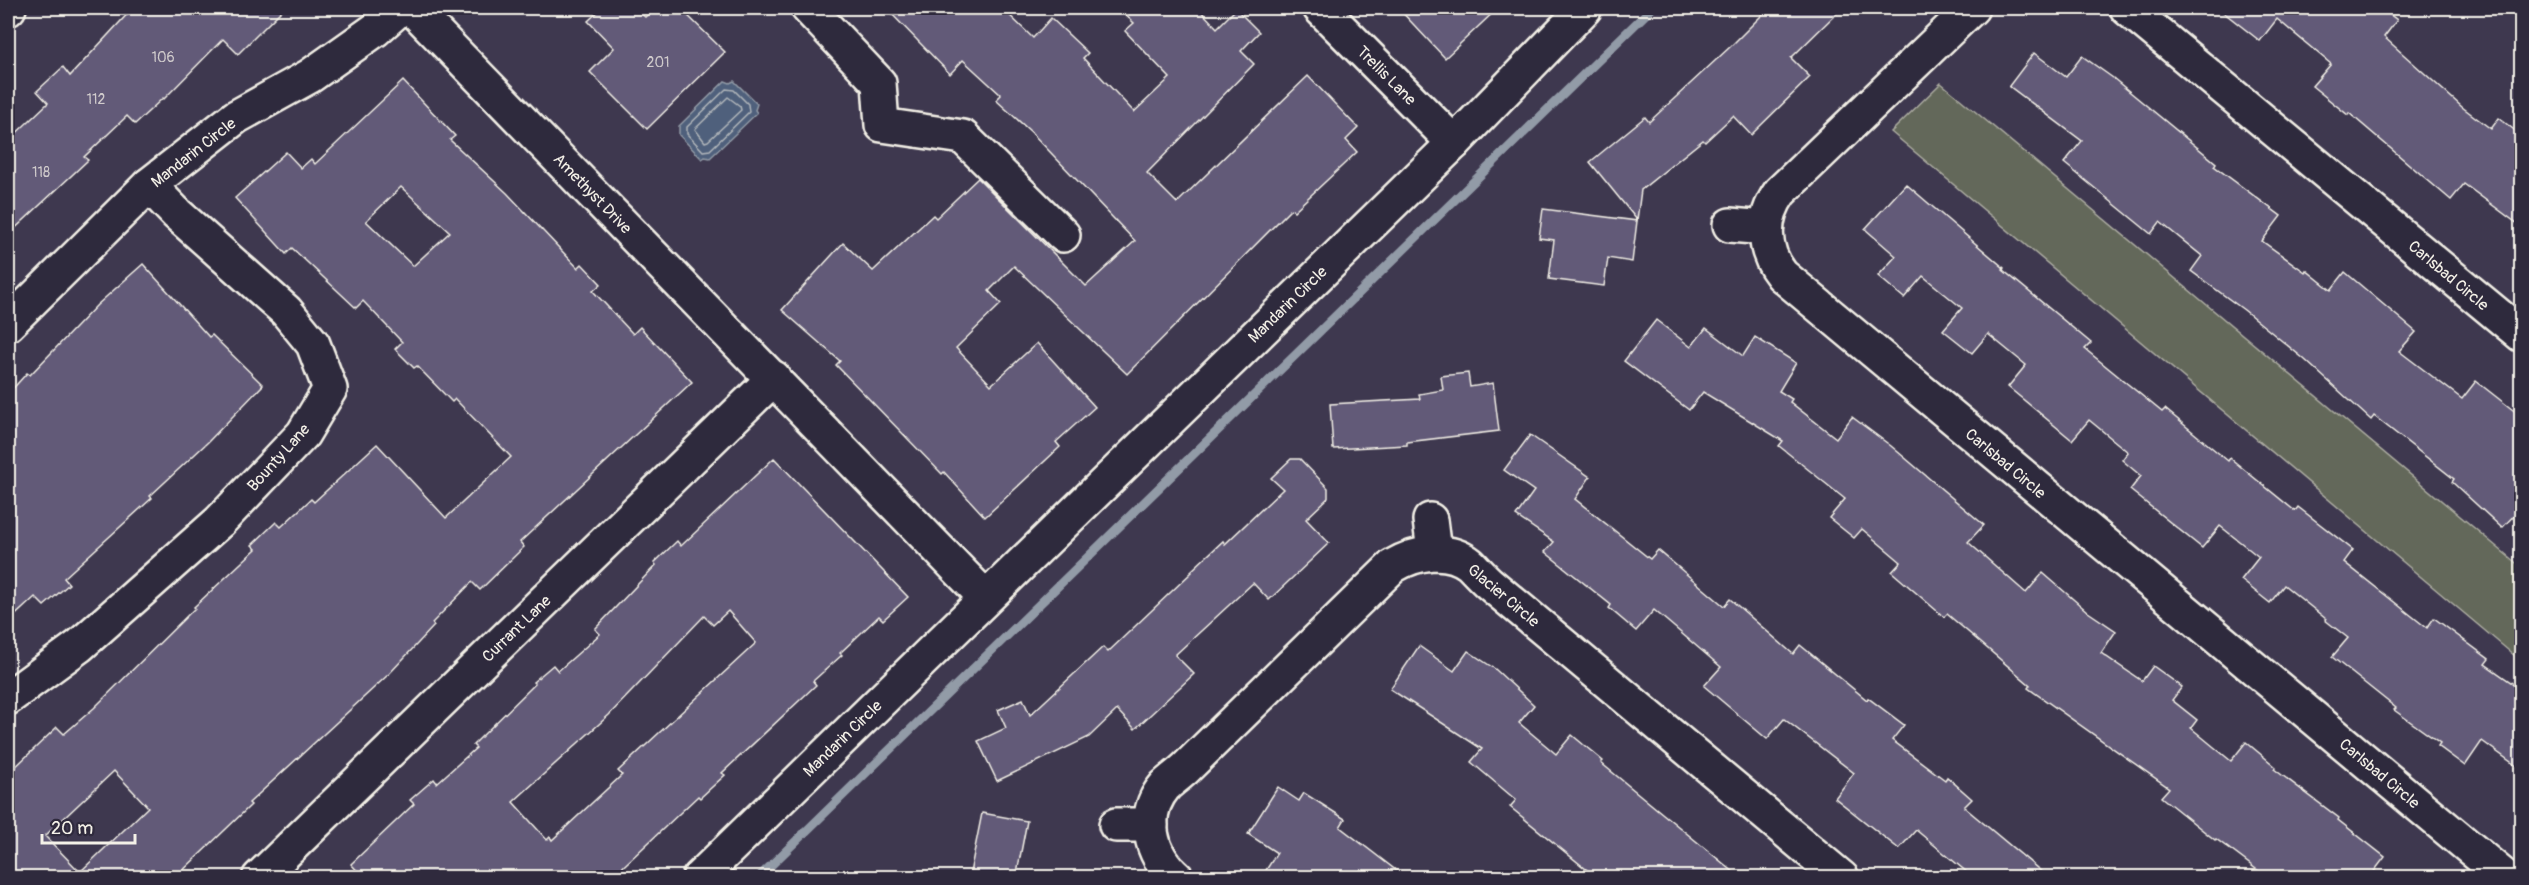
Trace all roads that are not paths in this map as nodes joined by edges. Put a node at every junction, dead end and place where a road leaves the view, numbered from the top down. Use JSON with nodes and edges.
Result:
{"nodes":[{"id":1,"x":400,"y":8,"type":"edge"},
{"id":2,"x":412,"y":8,"type":"edge"},
{"id":3,"x":808,"y":8,"type":"edge"},
{"id":4,"x":1320,"y":8,"type":"edge"},
{"id":5,"x":1585,"y":8,"type":"edge"},
{"id":6,"x":1972,"y":8,"type":"edge"},
{"id":7,"x":2127,"y":8,"type":"edge"},
{"id":8,"x":1454,"y":143,"type":"junction"},
{"id":9,"x":149,"y":185,"type":"junction"},
{"id":10,"x":1730,"y":225,"type":"dead end"},
{"id":11,"x":1766,"y":228,"type":"junction"},
{"id":12,"x":1063,"y":235,"type":"dead end"},
{"id":13,"x":8,"y":324,"type":"edge"},
{"id":14,"x":2522,"y":335,"type":"edge"},
{"id":15,"x":774,"y":378,"type":"junction"},
{"id":16,"x":1430,"y":520,"type":"dead end"},
{"id":17,"x":1434,"y":552,"type":"junction"},
{"id":18,"x":986,"y":598,"type":"junction"},
{"id":19,"x":8,"y":698,"type":"edge"},
{"id":20,"x":1116,"y":825,"type":"dead end"},
{"id":21,"x":1151,"y":825,"type":"junction"},
{"id":22,"x":259,"y":878,"type":"edge"},
{"id":23,"x":699,"y":878,"type":"edge"},
{"id":24,"x":1176,"y":878,"type":"edge"},
{"id":25,"x":1842,"y":878,"type":"edge"},
{"id":26,"x":2505,"y":878,"type":"edge"}],
"edges":[{"from":1,"to":9,"type":"street","name":"Mandarin Circle"},
{"from":2,"to":15,"type":"street","name":"Amethyst Drive"},
{"from":3,"to":12,"type":"street"},
{"from":4,"to":8,"type":"street","name":"Trellis Lane"},
{"from":5,"to":8,"type":"street","name":"Mandarin Circle"},
{"from":6,"to":11,"type":"street","name":"Carlsbad Circle"},
{"from":7,"to":14,"type":"street","name":"Carlsbad Circle"},
{"from":8,"to":18,"type":"street","name":"Mandarin Circle"},
{"from":9,"to":13,"type":"street","name":"Mandarin Circle"},
{"from":9,"to":19,"type":"street","name":"Bounty Lane"},
{"from":10,"to":11,"type":"street"},
{"from":11,"to":26,"type":"street","name":"Carlsbad Circle"},
{"from":15,"to":18,"type":"street"},
{"from":15,"to":22,"type":"street","name":"Currant Lane"},
{"from":16,"to":17,"type":"street"},
{"from":17,"to":21,"type":"street"},
{"from":17,"to":25,"type":"street","name":"Glacier Circle"},
{"from":18,"to":23,"type":"street","name":"Mandarin Circle"},
{"from":20,"to":21,"type":"street"},
{"from":21,"to":24,"type":"street"}]}
